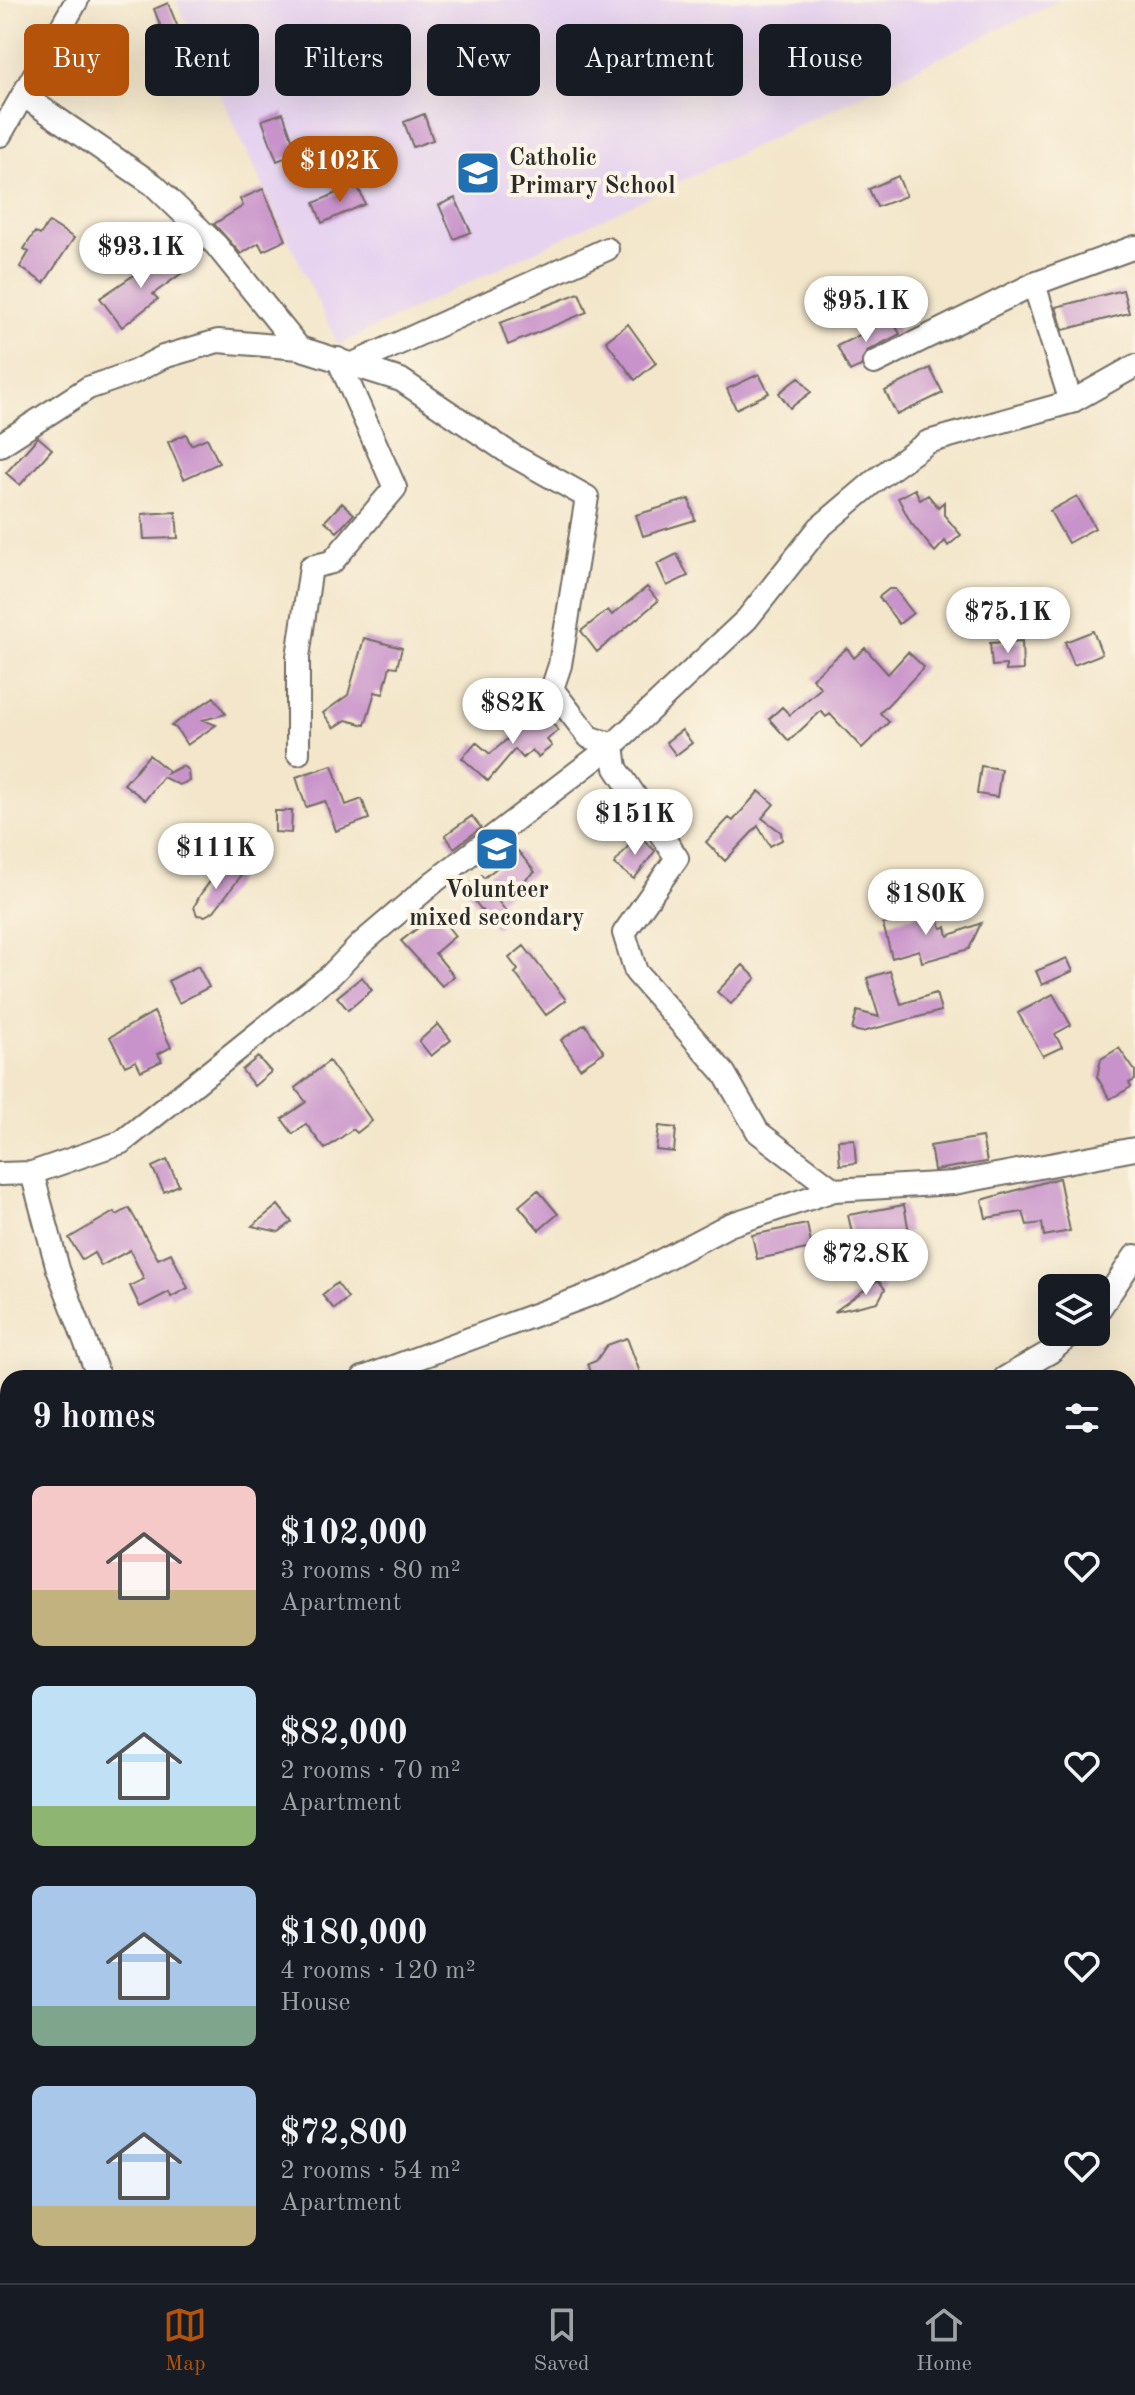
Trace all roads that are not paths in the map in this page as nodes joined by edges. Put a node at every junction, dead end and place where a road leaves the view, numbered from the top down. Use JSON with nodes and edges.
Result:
{"nodes":[{"id":1,"x":77,"y":0,"type":"edge"},
{"id":2,"x":64,"y":24,"type":"edge"},
{"id":3,"x":24,"y":96,"type":"joint"},
{"id":4,"x":0,"y":135,"type":"edge"},
{"id":5,"x":1135,"y":247,"type":"edge"},
{"id":6,"x":607,"y":249,"type":"dead end"},
{"id":7,"x":1034,"y":284,"type":"junction"},
{"id":8,"x":299,"y":348,"type":"junction"},
{"id":9,"x":346,"y":362,"type":"junction"},
{"id":10,"x":874,"y":363,"type":"dead end"},
{"id":11,"x":1135,"y":366,"type":"edge"},
{"id":12,"x":1071,"y":402,"type":"junction"},
{"id":13,"x":0,"y":445,"type":"edge"},
{"id":14,"x":613,"y":745,"type":"junction"},
{"id":15,"x":298,"y":753,"type":"dead end"},
{"id":16,"x":1135,"y":1149,"type":"edge"},
{"id":17,"x":32,"y":1173,"type":"junction"},
{"id":18,"x":0,"y":1174,"type":"edge"},
{"id":19,"x":834,"y":1190,"type":"junction"},
{"id":20,"x":1135,"y":1256,"type":"edge"},
{"id":21,"x":1110,"y":1293,"type":"edge"},
{"id":22,"x":1057,"y":1346,"type":"edge"},
{"id":23,"x":96,"y":1370,"type":"edge"},
{"id":24,"x":385,"y":1370,"type":"edge"},
{"id":25,"x":1019,"y":1370,"type":"edge"}],
"edges":[{"from":1,"to":2,"type":"street"},
{"from":3,"to":4,"type":"street"},
{"from":3,"to":8,"type":"street"},
{"from":5,"to":7,"type":"street"},
{"from":6,"to":9,"type":"street"},
{"from":7,"to":10,"type":"street"},
{"from":7,"to":12,"type":"street"},
{"from":8,"to":9,"type":"street"},
{"from":8,"to":13,"type":"street"},
{"from":9,"to":14,"type":"street"},
{"from":9,"to":15,"type":"street"},
{"from":11,"to":12,"type":"street"},
{"from":12,"to":14,"type":"street"},
{"from":14,"to":17,"type":"street"},
{"from":14,"to":19,"type":"street"},
{"from":16,"to":19,"type":"street"},
{"from":17,"to":18,"type":"street"},
{"from":17,"to":23,"type":"street"},
{"from":19,"to":24,"type":"street"},
{"from":20,"to":21,"type":"street"},
{"from":22,"to":25,"type":"street"}]}
